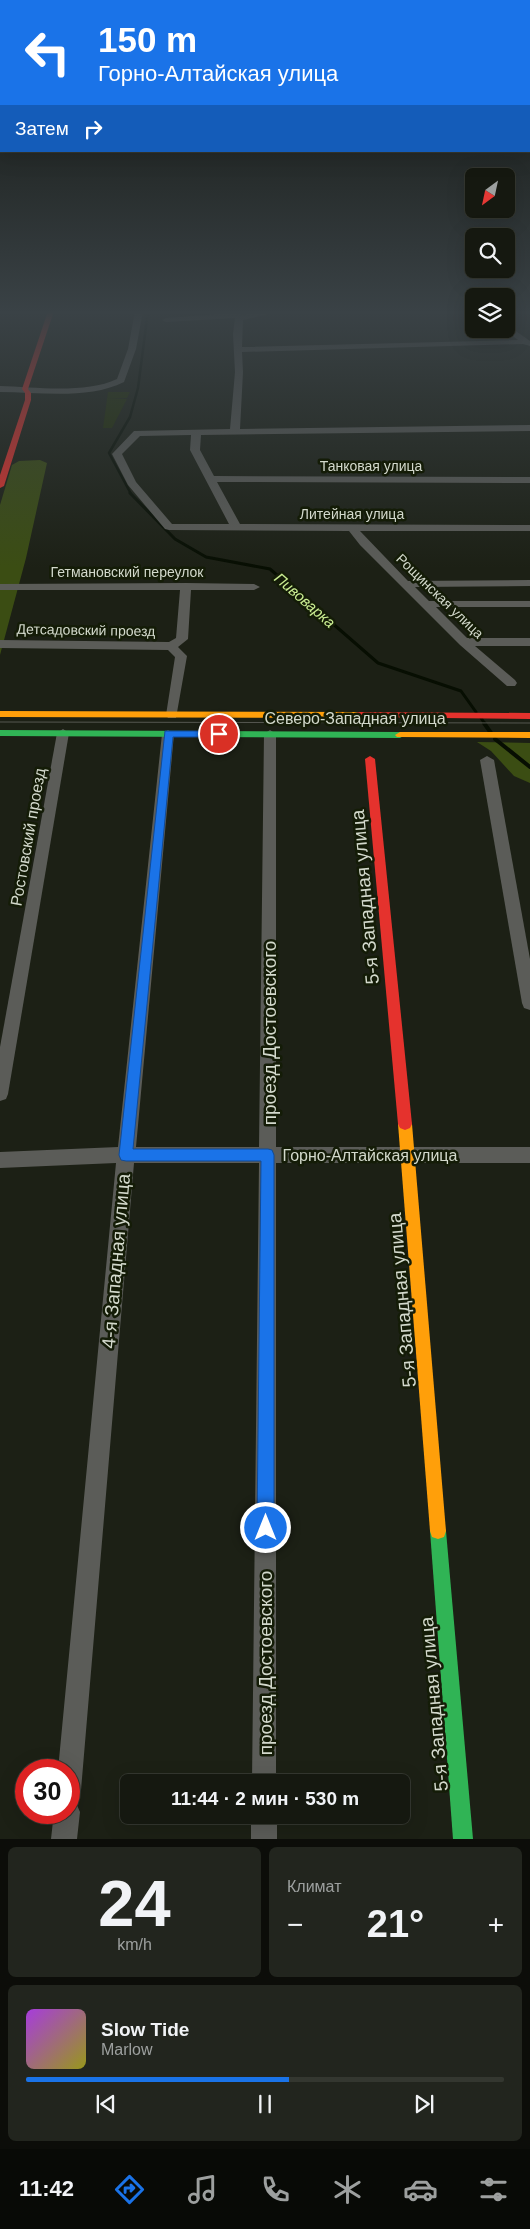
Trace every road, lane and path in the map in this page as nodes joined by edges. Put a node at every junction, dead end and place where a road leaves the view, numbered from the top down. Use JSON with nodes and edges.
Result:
{"nodes":[{"id":1,"x":28,"y":397,"type":"edge"},
{"id":2,"x":237,"y":397,"type":"edge"},
{"id":3,"x":530,"y":428,"type":"edge"},
{"id":4,"x":235,"y":431,"type":"junction"},
{"id":5,"x":196,"y":433,"type":"junction"},
{"id":6,"x":4,"y":458,"type":"edge"},
{"id":7,"x":211,"y":479,"type":"junction"},
{"id":8,"x":530,"y":480,"type":"edge"},
{"id":9,"x":0,"y":486,"type":"edge"},
{"id":10,"x":236,"y":527,"type":"junction"},
{"id":11,"x":352,"y":528,"type":"junction"},
{"id":12,"x":530,"y":528,"type":"edge"},
{"id":13,"x":530,"y":583,"type":"edge"},
{"id":14,"x":406,"y":584,"type":"junction"},
{"id":15,"x":186,"y":586,"type":"junction"},
{"id":16,"x":0,"y":587,"type":"edge"},
{"id":17,"x":254,"y":587,"type":"dead end"},
{"id":18,"x":427,"y":604,"type":"junction"},
{"id":19,"x":530,"y":604,"type":"edge"},
{"id":20,"x":464,"y":642,"type":"junction"},
{"id":21,"x":530,"y":642,"type":"edge"},
{"id":22,"x":0,"y":644,"type":"edge"},
{"id":23,"x":171,"y":646,"type":"junction"},
{"id":24,"x":511,"y":683,"type":"dead end"},
{"id":25,"x":0,"y":714,"type":"edge"},
{"id":26,"x":172,"y":715,"type":"junction"},
{"id":27,"x":530,"y":716,"type":"edge"},
{"id":28,"x":63,"y":733,"type":"junction"},
{"id":29,"x":0,"y":734,"type":"edge"},
{"id":30,"x":168,"y":734,"type":"junction"},
{"id":31,"x":270,"y":734,"type":"junction"},
{"id":32,"x":527,"y":735,"type":"edge"},
{"id":33,"x":370,"y":759,"type":"dead end"},
{"id":34,"x":486,"y":760,"type":"dead end"},
{"id":35,"x":530,"y":1003,"type":"edge"},
{"id":36,"x":0,"y":1094,"type":"edge"},
{"id":37,"x":126,"y":1155,"type":"junction"},
{"id":38,"x":268,"y":1155,"type":"junction"},
{"id":39,"x":530,"y":1155,"type":"edge"},
{"id":40,"x":408,"y":1156,"type":"junction"},
{"id":41,"x":0,"y":1160,"type":"edge"},
{"id":42,"x":72,"y":1759,"type":"edge"},
{"id":43,"x":264,"y":1774,"type":"edge"},
{"id":44,"x":66,"y":1824,"type":"edge"},
{"id":45,"x":264,"y":1824,"type":"edge"},
{"id":46,"x":64,"y":1839,"type":"edge"},
{"id":47,"x":264,"y":1839,"type":"edge"},
{"id":48,"x":462,"y":1839,"type":"edge"}],
"edges":[{"from":1,"to":6,"type":"street"},
{"from":2,"to":4,"type":"street"},
{"from":3,"to":4,"type":"street"},
{"from":4,"to":5,"type":"street"},
{"from":5,"to":7,"type":"street"},
{"from":5,"to":10,"type":"street","name":"Литейная улица"},
{"from":6,"to":9,"type":"street"},
{"from":7,"to":8,"type":"street","name":"Танковая улица"},
{"from":7,"to":10,"type":"street"},
{"from":10,"to":11,"type":"street","name":"Литейная улица"},
{"from":11,"to":12,"type":"street","name":"Литейная улица"},
{"from":11,"to":14,"type":"street","name":"Рощинская улица"},
{"from":13,"to":14,"type":"street"},
{"from":14,"to":18,"type":"street","name":"Рощинская улица"},
{"from":15,"to":16,"type":"street","name":"Гетмановский переулок"},
{"from":15,"to":17,"type":"street","name":"Гетмановский переулок"},
{"from":15,"to":23,"type":"street"},
{"from":18,"to":19,"type":"street"},
{"from":18,"to":20,"type":"street","name":"Рощинская улица"},
{"from":20,"to":21,"type":"street"},
{"from":20,"to":24,"type":"street","name":"Рощинская улица"},
{"from":22,"to":23,"type":"street","name":"Детсадовский проезд"},
{"from":23,"to":26,"type":"street"},
{"from":25,"to":26,"type":"street","name":"Северо-Западная улица"},
{"from":26,"to":27,"type":"street","name":"Северо-Западная улица"},
{"from":28,"to":29,"type":"street","name":"Северо-Западная улица"},
{"from":28,"to":30,"type":"street","name":"Северо-Западная улица"},
{"from":28,"to":36,"type":"street","name":"Ростовский проезд"},
{"from":30,"to":31,"type":"street","name":"Северо-Западная улица"},
{"from":30,"to":37,"type":"street","name":"4-я Западная улица"},
{"from":31,"to":32,"type":"street","name":"Северо-Западная улица"},
{"from":31,"to":38,"type":"street","name":"проезд Достоевского"},
{"from":33,"to":40,"type":"street","name":"5-я Западная улица"},
{"from":34,"to":35,"type":"street"},
{"from":37,"to":38,"type":"street","name":"Горно-Алтайская улица"},
{"from":37,"to":41,"type":"street","name":"Горно-Алтайская улица"},
{"from":37,"to":42,"type":"street","name":"4-я Западная улица"},
{"from":38,"to":40,"type":"street","name":"Горно-Алтайская улица"},
{"from":38,"to":43,"type":"street","name":"проезд Достоевского"},
{"from":39,"to":40,"type":"street","name":"Горно-Алтайская улица"},
{"from":40,"to":48,"type":"street","name":"5-я Западная улица"},
{"from":44,"to":46,"type":"street"},
{"from":45,"to":47,"type":"street"}]}
